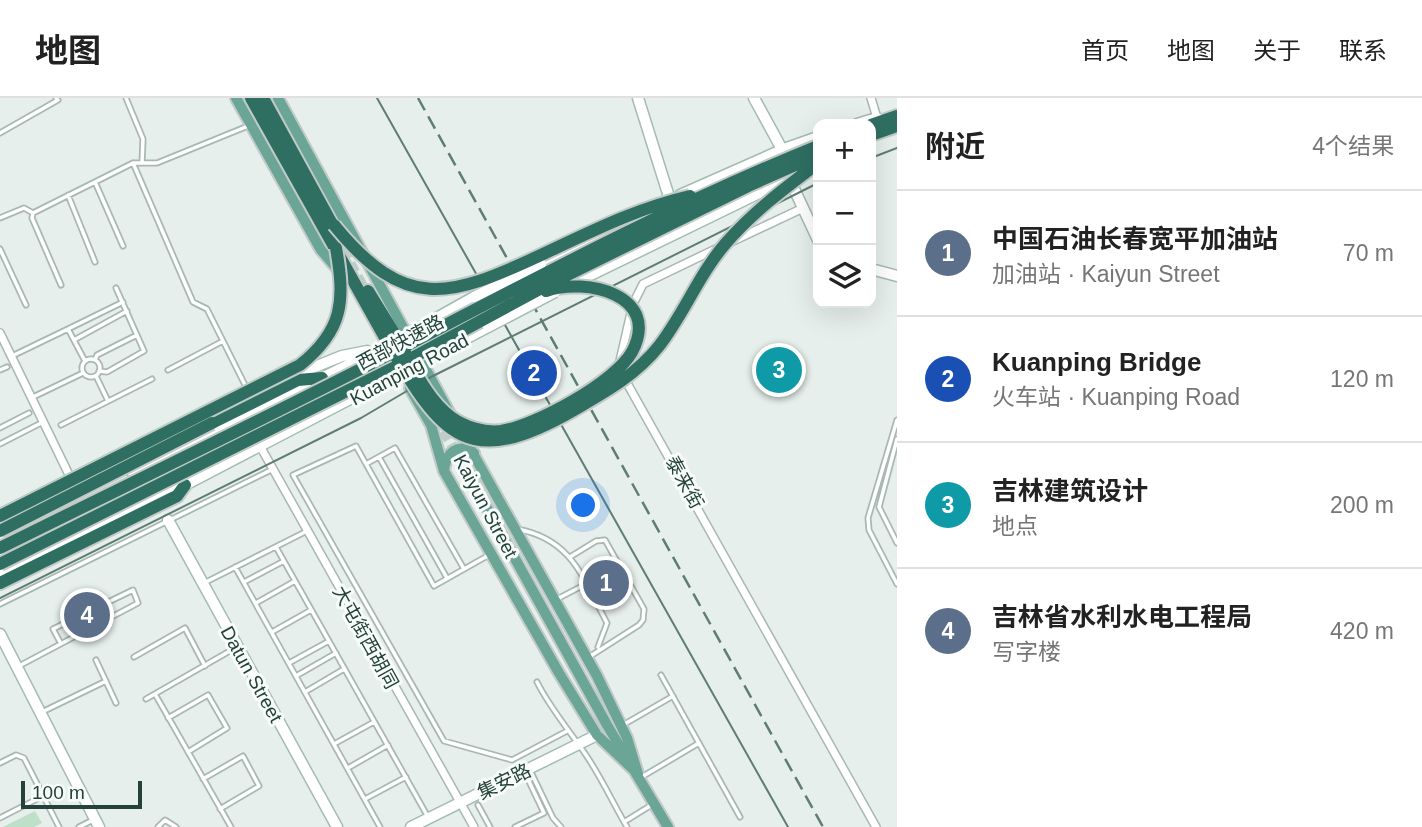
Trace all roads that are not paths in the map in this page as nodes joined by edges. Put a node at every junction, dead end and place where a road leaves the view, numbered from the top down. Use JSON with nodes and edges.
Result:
{"nodes":[{"id":1,"x":56,"y":98,"type":"edge"},
{"id":2,"x":126,"y":98,"type":"edge"},
{"id":3,"x":236,"y":98,"type":"edge"},
{"id":4,"x":251,"y":98,"type":"edge"},
{"id":5,"x":260,"y":98,"type":"edge"},
{"id":6,"x":278,"y":98,"type":"edge"},
{"id":7,"x":638,"y":98,"type":"edge"},
{"id":8,"x":754,"y":98,"type":"edge"},
{"id":9,"x":871,"y":98,"type":"edge"},
{"id":10,"x":897,"y":114,"type":"edge"},
{"id":11,"x":874,"y":119,"type":"edge"},
{"id":12,"x":876,"y":120,"type":"edge"},
{"id":13,"x":251,"y":125,"type":"junction"},
{"id":14,"x":897,"y":129,"type":"edge"},
{"id":15,"x":0,"y":133,"type":"edge"},
{"id":16,"x":876,"y":134,"type":"edge"},
{"id":17,"x":813,"y":139,"type":"edge"},
{"id":18,"x":876,"y":139,"type":"edge"},
{"id":19,"x":813,"y":148,"type":"edge"},
{"id":20,"x":784,"y":149,"type":"junction"},
{"id":21,"x":813,"y":157,"type":"edge"},
{"id":22,"x":133,"y":163,"type":"junction"},
{"id":23,"x":142,"y":163,"type":"junction"},
{"id":24,"x":813,"y":166,"type":"edge"},
{"id":25,"x":813,"y":168,"type":"edge"},
{"id":26,"x":790,"y":178,"type":"junction"},
{"id":27,"x":95,"y":181,"type":"junction"},
{"id":28,"x":715,"y":190,"type":"junction"},
{"id":29,"x":68,"y":195,"type":"junction"},
{"id":30,"x":670,"y":200,"type":"junction"},
{"id":31,"x":801,"y":209,"type":"junction"},
{"id":32,"x":33,"y":213,"type":"junction"},
{"id":33,"x":0,"y":218,"type":"edge"},
{"id":34,"x":813,"y":231,"type":"edge"},
{"id":35,"x":335,"y":236,"type":"junction"},
{"id":36,"x":123,"y":246,"type":"dead end"},
{"id":37,"x":0,"y":248,"type":"edge"},
{"id":38,"x":96,"y":262,"type":"dead end"},
{"id":39,"x":876,"y":270,"type":"edge"},
{"id":40,"x":897,"y":276,"type":"edge"},
{"id":41,"x":61,"y":285,"type":"dead end"},
{"id":42,"x":116,"y":288,"type":"dead end"},
{"id":43,"x":519,"y":299,"type":"junction"},
{"id":44,"x":123,"y":302,"type":"junction"},
{"id":45,"x":26,"y":305,"type":"dead end"},
{"id":46,"x":127,"y":311,"type":"junction"},
{"id":47,"x":68,"y":329,"type":"junction"},
{"id":48,"x":0,"y":333,"type":"edge"},
{"id":49,"x":137,"y":335,"type":"junction"},
{"id":50,"x":406,"y":336,"type":"junction"},
{"id":51,"x":74,"y":340,"type":"junction"},
{"id":52,"x":223,"y":341,"type":"junction"},
{"id":53,"x":385,"y":347,"type":"junction"},
{"id":54,"x":11,"y":356,"type":"junction"},
{"id":55,"x":94,"y":360,"type":"junction"},
{"id":56,"x":85,"y":361,"type":"junction"},
{"id":57,"x":421,"y":364,"type":"junction"},
{"id":58,"x":6,"y":367,"type":"dead end"},
{"id":59,"x":0,"y":370,"type":"edge"},
{"id":60,"x":168,"y":370,"type":"dead end"},
{"id":61,"x":99,"y":371,"type":"junction"},
{"id":62,"x":83,"y":373,"type":"junction"},
{"id":63,"x":401,"y":374,"type":"junction"},
{"id":64,"x":96,"y":376,"type":"junction"},
{"id":65,"x":322,"y":378,"type":"junction"},
{"id":66,"x":152,"y":379,"type":"dead end"},
{"id":67,"x":251,"y":396,"type":"junction"},
{"id":68,"x":31,"y":398,"type":"junction"},
{"id":69,"x":108,"y":401,"type":"junction"},
{"id":70,"x":29,"y":413,"type":"dead end"},
{"id":71,"x":897,"y":419,"type":"edge"},
{"id":72,"x":43,"y":422,"type":"junction"},
{"id":73,"x":61,"y":425,"type":"dead end"},
{"id":74,"x":0,"y":428,"type":"edge"},
{"id":75,"x":897,"y":439,"type":"edge"},
{"id":76,"x":0,"y":444,"type":"edge"},
{"id":77,"x":260,"y":446,"type":"junction"},
{"id":78,"x":474,"y":453,"type":"junction"},
{"id":79,"x":379,"y":457,"type":"junction"},
{"id":80,"x":366,"y":464,"type":"junction"},
{"id":81,"x":273,"y":469,"type":"junction"},
{"id":82,"x":466,"y":470,"type":"tunnel mouth"},
{"id":83,"x":444,"y":471,"type":"junction"},
{"id":84,"x":185,"y":485,"type":"junction"},
{"id":85,"x":79,"y":496,"type":"junction"},
{"id":86,"x":0,"y":516,"type":"edge"},
{"id":87,"x":168,"y":520,"type":"junction"},
{"id":88,"x":516,"y":528,"type":"junction"},
{"id":89,"x":307,"y":531,"type":"junction"},
{"id":90,"x":0,"y":534,"type":"edge"},
{"id":91,"x":897,"y":543,"type":"edge"},
{"id":92,"x":276,"y":547,"type":"junction"},
{"id":93,"x":0,"y":548,"type":"edge"},
{"id":94,"x":491,"y":554,"type":"junction"},
{"id":95,"x":570,"y":557,"type":"junction"},
{"id":96,"x":284,"y":561,"type":"junction"},
{"id":97,"x":0,"y":564,"type":"edge"},
{"id":98,"x":236,"y":567,"type":"junction"},
{"id":99,"x":464,"y":569,"type":"junction"},
{"id":100,"x":0,"y":572,"type":"edge"},
{"id":101,"x":447,"y":578,"type":"junction"},
{"id":102,"x":244,"y":582,"type":"junction"},
{"id":103,"x":295,"y":582,"type":"junction"},
{"id":104,"x":0,"y":583,"type":"edge"},
{"id":105,"x":201,"y":584,"type":"junction"},
{"id":106,"x":586,"y":584,"type":"junction"},
{"id":107,"x":897,"y":584,"type":"edge"},
{"id":108,"x":555,"y":600,"type":"junction"},
{"id":109,"x":256,"y":603,"type":"junction"},
{"id":110,"x":0,"y":604,"type":"edge"},
{"id":111,"x":312,"y":610,"type":"junction"},
{"id":112,"x":272,"y":632,"type":"junction"},
{"id":113,"x":0,"y":635,"type":"edge"},
{"id":114,"x":328,"y":640,"type":"junction"},
{"id":115,"x":60,"y":642,"type":"junction"},
{"id":116,"x":237,"y":647,"type":"junction"},
{"id":117,"x":597,"y":649,"type":"junction"},
{"id":118,"x":336,"y":653,"type":"junction"},
{"id":119,"x":134,"y":657,"type":"dead end"},
{"id":120,"x":587,"y":658,"type":"junction"},
{"id":121,"x":96,"y":660,"type":"dead end"},
{"id":122,"x":289,"y":663,"type":"junction"},
{"id":123,"x":205,"y":666,"type":"junction"},
{"id":124,"x":17,"y":668,"type":"junction"},
{"id":125,"x":344,"y":669,"type":"junction"},
{"id":126,"x":661,"y":675,"type":"dead end"},
{"id":127,"x":296,"y":676,"type":"junction"},
{"id":128,"x":106,"y":681,"type":"junction"},
{"id":129,"x":537,"y":682,"type":"dead end"},
{"id":130,"x":305,"y":692,"type":"junction"},
{"id":131,"x":155,"y":694,"type":"junction"},
{"id":132,"x":673,"y":696,"type":"junction"},
{"id":133,"x":146,"y":699,"type":"dead end"},
{"id":134,"x":116,"y":703,"type":"dead end"},
{"id":135,"x":40,"y":713,"type":"junction"},
{"id":136,"x":168,"y":718,"type":"junction"},
{"id":137,"x":374,"y":722,"type":"junction"},
{"id":138,"x":621,"y":726,"type":"junction"},
{"id":139,"x":566,"y":731,"type":"junction"},
{"id":140,"x":597,"y":735,"type":"junction"},
{"id":141,"x":699,"y":743,"type":"junction"},
{"id":142,"x":334,"y":744,"type":"junction"},
{"id":143,"x":577,"y":744,"type":"junction"},
{"id":144,"x":388,"y":746,"type":"junction"},
{"id":145,"x":188,"y":752,"type":"junction"},
{"id":146,"x":0,"y":763,"type":"edge"},
{"id":147,"x":348,"y":768,"type":"junction"},
{"id":148,"x":527,"y":769,"type":"junction"},
{"id":149,"x":639,"y":776,"type":"junction"},
{"id":150,"x":405,"y":777,"type":"junction"},
{"id":151,"x":203,"y":779,"type":"junction"},
{"id":152,"x":43,"y":796,"type":"junction"},
{"id":153,"x":365,"y":799,"type":"junction"},
{"id":154,"x":460,"y":802,"type":"junction"},
{"id":155,"x":654,"y":803,"type":"junction"},
{"id":156,"x":478,"y":805,"type":"dead end"},
{"id":157,"x":220,"y":809,"type":"junction"},
{"id":158,"x":740,"y":817,"type":"dead end"},
{"id":159,"x":0,"y":818,"type":"edge"},
{"id":160,"x":427,"y":822,"type":"edge"},
{"id":161,"x":624,"y":822,"type":"junction"},
{"id":162,"x":97,"y":823,"type":"edge"},
{"id":163,"x":59,"y":827,"type":"edge"},
{"id":164,"x":79,"y":827,"type":"edge"},
{"id":165,"x":158,"y":827,"type":"edge"},
{"id":166,"x":176,"y":827,"type":"edge"},
{"id":167,"x":230,"y":827,"type":"edge"},
{"id":168,"x":337,"y":827,"type":"edge"},
{"id":169,"x":380,"y":827,"type":"edge"},
{"id":170,"x":411,"y":827,"type":"edge"},
{"id":171,"x":474,"y":827,"type":"edge"},
{"id":172,"x":489,"y":827,"type":"edge"},
{"id":173,"x":515,"y":827,"type":"edge"},
{"id":174,"x":561,"y":827,"type":"edge"},
{"id":175,"x":626,"y":827,"type":"edge"},
{"id":176,"x":668,"y":827,"type":"edge"},
{"id":177,"x":876,"y":827,"type":"edge"}],
"edges":[{"from":1,"to":15,"type":"lane"},
{"from":2,"to":23,"type":"lane"},
{"from":3,"to":13,"type":"main road","name":"Kaiyun Street"},
{"from":4,"to":35,"type":"highway"},
{"from":5,"to":35,"type":"highway"},
{"from":6,"to":50,"type":"main road","name":"Kaiyun Street"},
{"from":7,"to":30,"type":"main road"},
{"from":8,"to":20,"type":"main road"},
{"from":9,"to":11,"type":"street"},
{"from":10,"to":12,"type":"highway"},
{"from":13,"to":23,"type":"lane"},
{"from":13,"to":53,"type":"main road","name":"Kaiyun Street"},
{"from":14,"to":16,"type":"highway"},
{"from":14,"to":18,"type":"main road"},
{"from":17,"to":20,"type":"main road","name":"Kuanping Road"},
{"from":19,"to":28,"type":"highway","name":"西部快速路","bridge":true},
{"from":20,"to":26,"type":"main road"},
{"from":20,"to":30,"type":"main road","name":"Kuanping Road"},
{"from":21,"to":43,"type":"highway","name":"西部快速路","bridge":true},
{"from":22,"to":23,"type":"lane"},
{"from":22,"to":27,"type":"lane"},
{"from":22,"to":52,"type":"lane"},
{"from":24,"to":26,"type":"main road","name":"Kuanping Road"},
{"from":25,"to":35,"type":"highway","bridge":true},
{"from":26,"to":31,"type":"main road"},
{"from":26,"to":57,"type":"main road","name":"Kuanping Road","bridge":true},
{"from":27,"to":29,"type":"lane"},
{"from":27,"to":36,"type":"lane"},
{"from":28,"to":35,"type":"highway","bridge":true},
{"from":28,"to":93,"type":"highway","name":"西部快速路","bridge":true},
{"from":29,"to":32,"type":"lane"},
{"from":29,"to":38,"type":"lane"},
{"from":30,"to":50,"type":"main road","name":"Kuanping Road","bridge":true},
{"from":31,"to":34,"type":"main road"},
{"from":31,"to":177,"type":"street","name":"泰来街"},
{"from":32,"to":33,"type":"lane"},
{"from":32,"to":41,"type":"lane"},
{"from":35,"to":43,"type":"highway","bridge":true},
{"from":35,"to":86,"type":"highway","bridge":true},
{"from":37,"to":45,"type":"lane"},
{"from":39,"to":40,"type":"main road"},
{"from":42,"to":44,"type":"lane"},
{"from":43,"to":97,"type":"highway","name":"西部快速路","bridge":true},
{"from":44,"to":46,"type":"lane"},
{"from":44,"to":47,"type":"lane"},
{"from":46,"to":49,"type":"lane"},
{"from":46,"to":51,"type":"lane"},
{"from":47,"to":51,"type":"lane"},
{"from":47,"to":54,"type":"lane"},
{"from":48,"to":54,"type":"street"},
{"from":49,"to":55,"type":"lane"},
{"from":49,"to":61,"type":"lane"},
{"from":50,"to":53,"type":"main road","name":"Kuanping Road"},
{"from":50,"to":57,"type":"main road","name":"Kaiyun Street"},
{"from":51,"to":56,"type":"lane"},
{"from":52,"to":60,"type":"lane"},
{"from":52,"to":67,"type":"lane"},
{"from":53,"to":63,"type":"main road","name":"Kaiyun Street"},
{"from":53,"to":65,"type":"main road","name":"Kuanping Road"},
{"from":53,"to":67,"type":"main road"},
{"from":54,"to":68,"type":"street"},
{"from":55,"to":56,"type":"lane"},
{"from":55,"to":61,"type":"lane"},
{"from":56,"to":62,"type":"lane"},
{"from":57,"to":63,"type":"main road","name":"Kuanping Road"},
{"from":57,"to":78,"type":"main road","name":"Kaiyun Street"},
{"from":58,"to":59,"type":"lane"},
{"from":61,"to":64,"type":"lane"},
{"from":62,"to":64,"type":"lane"},
{"from":62,"to":68,"type":"lane"},
{"from":63,"to":77,"type":"main road","name":"Kuanping Road"},
{"from":63,"to":83,"type":"main road","name":"Kaiyun Street"},
{"from":64,"to":69,"type":"lane"},
{"from":65,"to":85,"type":"main road","name":"Kuanping Road"},
{"from":65,"to":90,"type":"highway","bridge":true},
{"from":66,"to":69,"type":"lane"},
{"from":67,"to":85,"type":"main road"},
{"from":68,"to":72,"type":"street"},
{"from":69,"to":73,"type":"lane"},
{"from":70,"to":74,"type":"lane"},
{"from":71,"to":107,"type":"lane"},
{"from":72,"to":76,"type":"lane"},
{"from":72,"to":85,"type":"street"},
{"from":75,"to":91,"type":"lane"},
{"from":77,"to":81,"type":"street","name":"大屯街西胡同"},
{"from":77,"to":84,"type":"main road","name":"Kuanping Road"},
{"from":78,"to":83,"type":"main road"},
{"from":78,"to":88,"type":"main road","name":"Kaiyun Street"},
{"from":79,"to":80,"type":"lane"},
{"from":79,"to":99,"type":"lane"},
{"from":79,"to":101,"type":"lane"},
{"from":80,"to":101,"type":"lane"},
{"from":80,"to":139,"type":"lane"},
{"from":81,"to":87,"type":"lane"},
{"from":81,"to":89,"type":"street","name":"大屯街西胡同"},
{"from":82,"to":149,"type":"main road","name":"Kaiyun Street"},
{"from":83,"to":94,"type":"main road","name":"Kaiyun Street"},
{"from":84,"to":100,"type":"main road","name":"Kuanping Road"},
{"from":84,"to":104,"type":"highway"},
{"from":85,"to":90,"type":"main road","name":"Kuanping Road"},
{"from":87,"to":105,"type":"main road","name":"Datun Street"},
{"from":87,"to":110,"type":"lane"},
{"from":88,"to":95,"type":"lane"},
{"from":88,"to":108,"type":"main road","name":"Kaiyun Street"},
{"from":89,"to":92,"type":"lane"},
{"from":89,"to":154,"type":"street","name":"大屯街西胡同"},
{"from":92,"to":96,"type":"lane"},
{"from":92,"to":98,"type":"lane"},
{"from":94,"to":99,"type":"lane"},
{"from":94,"to":140,"type":"main road","name":"Kaiyun Street"},
{"from":95,"to":106,"type":"lane"},
{"from":95,"to":117,"type":"lane"},
{"from":96,"to":102,"type":"lane"},
{"from":96,"to":103,"type":"lane"},
{"from":98,"to":102,"type":"lane"},
{"from":98,"to":105,"type":"lane"},
{"from":99,"to":101,"type":"lane"},
{"from":102,"to":109,"type":"lane"},
{"from":103,"to":109,"type":"lane"},
{"from":103,"to":111,"type":"lane"},
{"from":105,"to":116,"type":"main road","name":"Datun Street"},
{"from":106,"to":108,"type":"lane"},
{"from":106,"to":117,"type":"lane"},
{"from":108,"to":120,"type":"main road","name":"Kaiyun Street"},
{"from":109,"to":112,"type":"lane"},
{"from":111,"to":112,"type":"lane"},
{"from":111,"to":114,"type":"lane"},
{"from":112,"to":122,"type":"lane"},
{"from":113,"to":124,"type":"main road"},
{"from":114,"to":118,"type":"lane"},
{"from":114,"to":122,"type":"lane"},
{"from":115,"to":115,"type":"lane"},
{"from":115,"to":124,"type":"lane"},
{"from":116,"to":123,"type":"lane"},
{"from":116,"to":168,"type":"main road","name":"Datun Street"},
{"from":117,"to":120,"type":"lane"},
{"from":118,"to":125,"type":"lane"},
{"from":118,"to":127,"type":"lane"},
{"from":119,"to":123,"type":"lane"},
{"from":120,"to":138,"type":"main road","name":"Kaiyun Street"},
{"from":121,"to":128,"type":"lane"},
{"from":122,"to":127,"type":"lane"},
{"from":123,"to":131,"type":"lane"},
{"from":124,"to":135,"type":"main road"},
{"from":125,"to":130,"type":"lane"},
{"from":125,"to":137,"type":"lane"},
{"from":126,"to":132,"type":"lane"},
{"from":127,"to":130,"type":"lane"},
{"from":128,"to":134,"type":"lane"},
{"from":128,"to":135,"type":"lane"},
{"from":129,"to":139,"type":"lane"},
{"from":130,"to":142,"type":"lane"},
{"from":131,"to":133,"type":"lane"},
{"from":131,"to":136,"type":"lane"},
{"from":132,"to":138,"type":"lane"},
{"from":132,"to":141,"type":"lane"},
{"from":135,"to":162,"type":"main road"},
{"from":136,"to":145,"type":"lane"},
{"from":136,"to":145,"type":"lane"},
{"from":137,"to":142,"type":"lane"},
{"from":137,"to":144,"type":"lane"},
{"from":138,"to":149,"type":"main road","name":"Kaiyun Street"},
{"from":139,"to":143,"type":"lane"},
{"from":140,"to":143,"type":"main road","name":"集安路"},
{"from":140,"to":149,"type":"main road","name":"Kaiyun Street"},
{"from":141,"to":149,"type":"lane"},
{"from":141,"to":158,"type":"lane"},
{"from":142,"to":147,"type":"lane"},
{"from":143,"to":148,"type":"main road","name":"集安路"},
{"from":143,"to":161,"type":"lane"},
{"from":144,"to":147,"type":"lane"},
{"from":144,"to":150,"type":"lane"},
{"from":145,"to":151,"type":"lane"},
{"from":146,"to":152,"type":"lane"},
{"from":147,"to":153,"type":"lane"},
{"from":148,"to":154,"type":"main road","name":"集安路"},
{"from":148,"to":173,"type":"lane"},
{"from":148,"to":174,"type":"lane"},
{"from":149,"to":155,"type":"main road","name":"Kaiyun Street"},
{"from":150,"to":153,"type":"lane"},
{"from":150,"to":160,"type":"lane"},
{"from":151,"to":157,"type":"lane"},
{"from":151,"to":157,"type":"lane"},
{"from":152,"to":159,"type":"lane"},
{"from":152,"to":163,"type":"lane"},
{"from":153,"to":169,"type":"lane"},
{"from":154,"to":160,"type":"main road","name":"集安路"},
{"from":154,"to":171,"type":"street","name":"大屯街西胡同"},
{"from":155,"to":161,"type":"lane"},
{"from":155,"to":176,"type":"main road","name":"Kaiyun Street"},
{"from":156,"to":172,"type":"lane"},
{"from":157,"to":167,"type":"lane"},
{"from":160,"to":170,"type":"main road","name":"集安路"},
{"from":161,"to":175,"type":"lane"},
{"from":162,"to":164,"type":"lane"},
{"from":165,"to":166,"type":"lane"}]}
